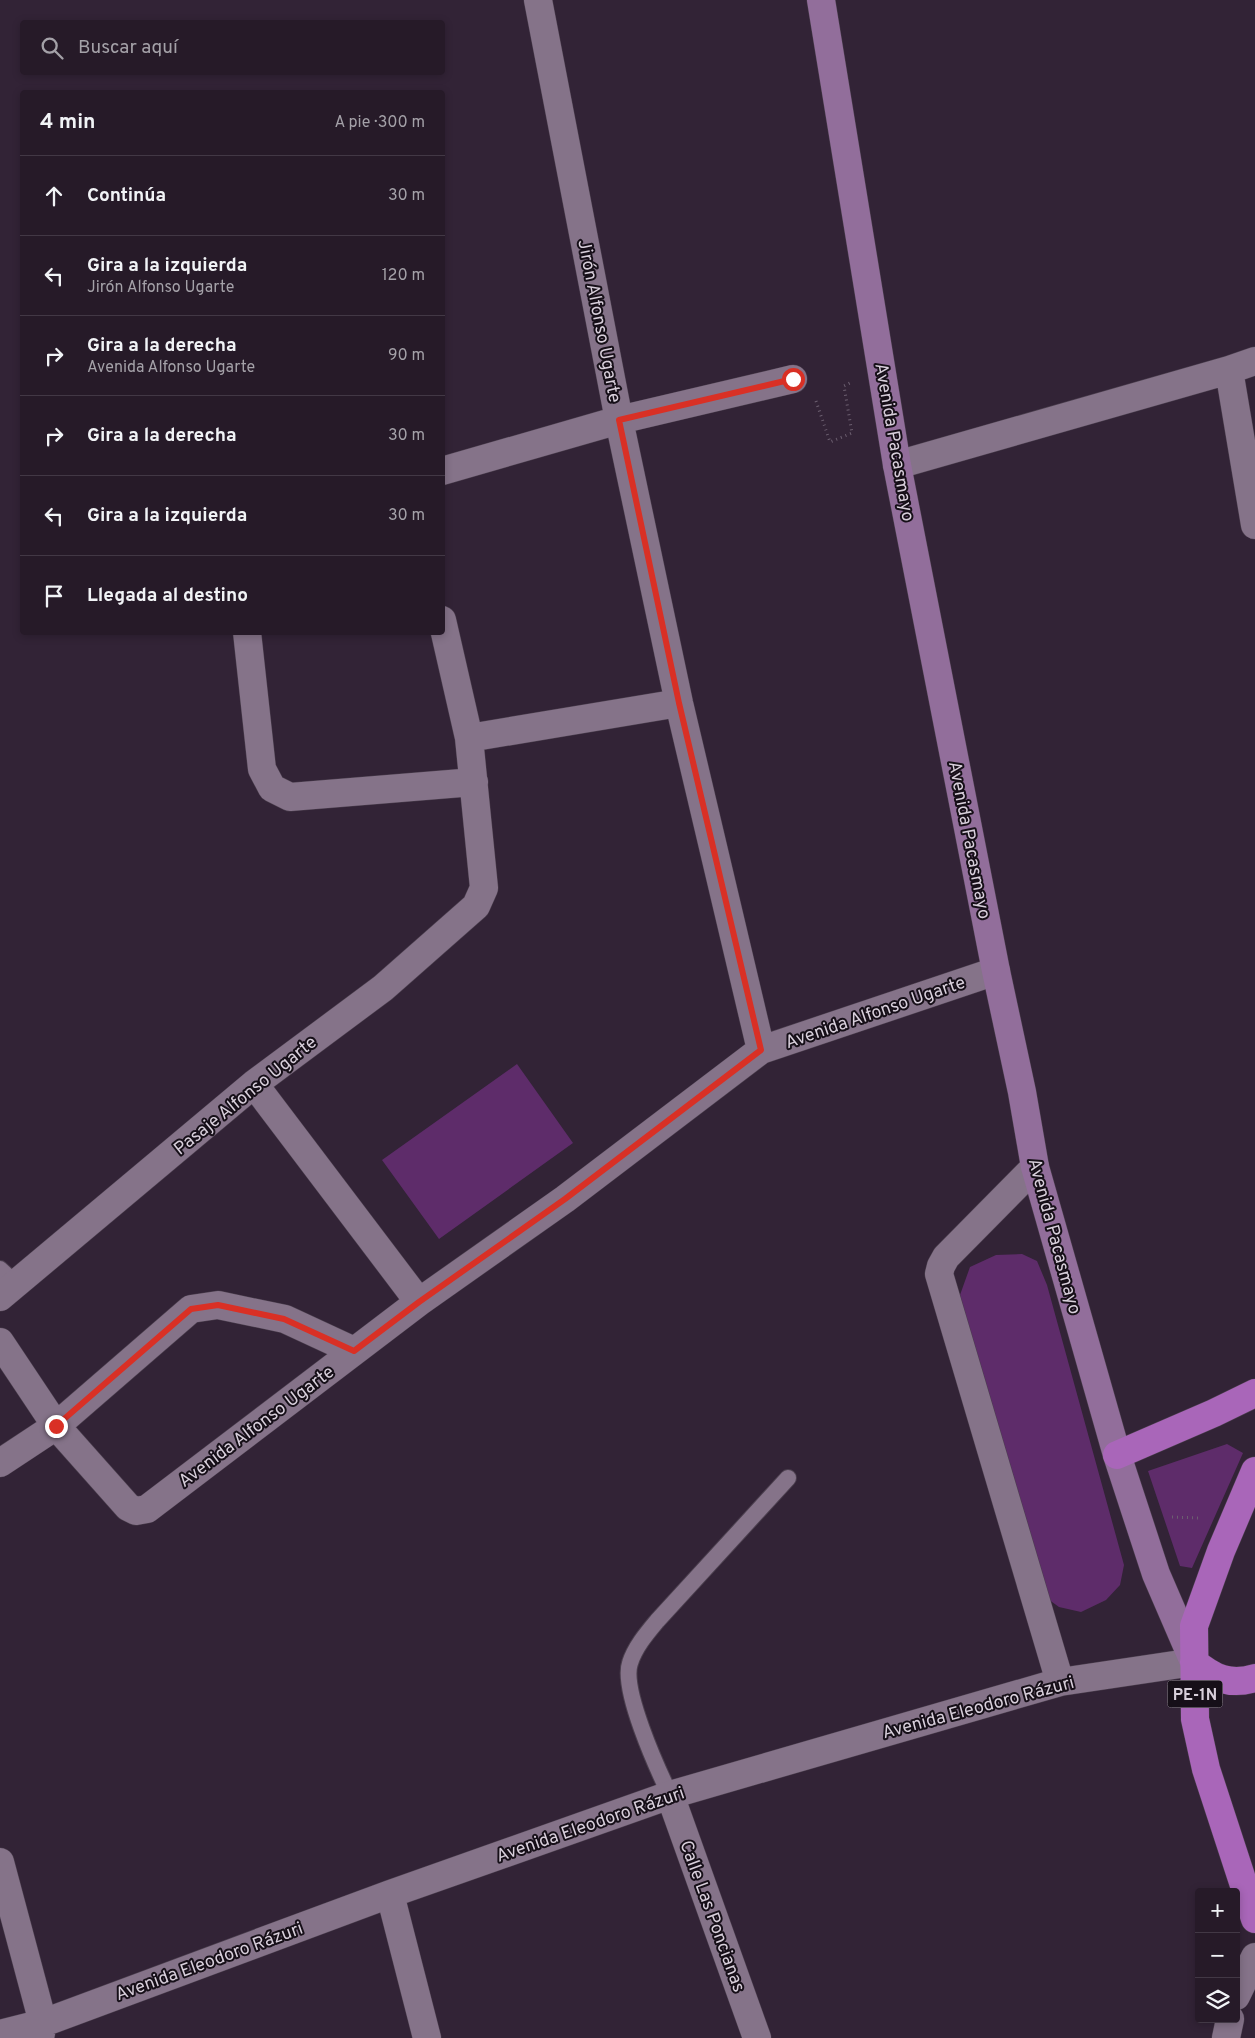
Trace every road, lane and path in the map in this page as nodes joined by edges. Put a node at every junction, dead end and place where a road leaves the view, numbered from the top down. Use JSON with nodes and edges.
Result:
{"nodes":[{"id":1,"x":538,"y":0,"type":"edge"},
{"id":2,"x":821,"y":0,"type":"edge"},
{"id":3,"x":1255,"y":361,"type":"edge"},
{"id":4,"x":1229,"y":370,"type":"junction"},
{"id":5,"x":793,"y":379,"type":"joint"},
{"id":6,"x":619,"y":420,"type":"junction"},
{"id":7,"x":830,"y":442,"type":"dead end"},
{"id":8,"x":898,"y":465,"type":"junction"},
{"id":9,"x":445,"y":470,"type":"edge"},
{"id":10,"x":1255,"y":525,"type":"edge"},
{"id":11,"x":445,"y":633,"type":"edge"},
{"id":12,"x":247,"y":635,"type":"edge"},
{"id":13,"x":679,"y":703,"type":"junction"},
{"id":14,"x":469,"y":738,"type":"junction"},
{"id":15,"x":474,"y":782,"type":"junction"},
{"id":16,"x":996,"y":971,"type":"junction"},
{"id":17,"x":761,"y":1050,"type":"junction"},
{"id":18,"x":254,"y":1084,"type":"junction"},
{"id":19,"x":1035,"y":1167,"type":"junction"},
{"id":20,"x":5,"y":1284,"type":"edge"},
{"id":21,"x":419,"y":1302,"type":"junction"},
{"id":22,"x":0,"y":1342,"type":"edge"},
{"id":23,"x":354,"y":1351,"type":"junction"},
{"id":24,"x":1255,"y":1393,"type":"edge"},
{"id":25,"x":56,"y":1426,"type":"junction"},
{"id":26,"x":1116,"y":1455,"type":"junction"},
{"id":27,"x":0,"y":1463,"type":"edge"},
{"id":28,"x":1255,"y":1471,"type":"edge"},
{"id":29,"x":788,"y":1478,"type":"dead end"},
{"id":30,"x":1136,"y":1515,"type":"junction"},
{"id":31,"x":1234,"y":1520,"type":"junction"},
{"id":32,"x":1194,"y":1662,"type":"junction"},
{"id":33,"x":1255,"y":1678,"type":"edge"},
{"id":34,"x":1060,"y":1682,"type":"junction"},
{"id":35,"x":670,"y":1795,"type":"junction"},
{"id":36,"x":0,"y":1862,"type":"edge"},
{"id":37,"x":390,"y":1894,"type":"junction"},
{"id":38,"x":1255,"y":1919,"type":"edge"},
{"id":39,"x":1255,"y":1957,"type":"edge"},
{"id":40,"x":1240,"y":1988,"type":"edge"},
{"id":41,"x":1229,"y":2023,"type":"edge"},
{"id":42,"x":41,"y":2030,"type":"edge"},
{"id":43,"x":0,"y":2034,"type":"edge"},
{"id":44,"x":427,"y":2038,"type":"edge"},
{"id":45,"x":757,"y":2038,"type":"edge"},
{"id":46,"x":1226,"y":2038,"type":"edge"}],
"edges":[{"from":1,"to":6,"type":"street","name":"Jirón Alfonso Ugarte"},
{"from":2,"to":8,"type":"main road","name":"Avenida Pacasmayo"},
{"from":3,"to":4,"type":"street"},
{"from":4,"to":8,"type":"street"},
{"from":4,"to":10,"type":"street"},
{"from":5,"to":6,"type":"street"},
{"from":5,"to":7,"type":"path"},
{"from":6,"to":9,"type":"street"},
{"from":6,"to":13,"type":"street","name":"Jirón Alfonso Ugarte"},
{"from":8,"to":16,"type":"main road","name":"Avenida Pacasmayo"},
{"from":11,"to":14,"type":"street"},
{"from":12,"to":15,"type":"street"},
{"from":13,"to":14,"type":"street"},
{"from":13,"to":17,"type":"street","name":"Jirón Alfonso Ugarte"},
{"from":14,"to":15,"type":"street"},
{"from":15,"to":18,"type":"street","name":"Pasaje Alfonso Ugarte"},
{"from":16,"to":17,"type":"street","name":"Avenida Alfonso Ugarte"},
{"from":16,"to":19,"type":"main road","name":"Avenida Pacasmayo"},
{"from":17,"to":21,"type":"street","name":"Avenida Alfonso Ugarte"},
{"from":18,"to":20,"type":"street","name":"Pasaje Alfonso Ugarte"},
{"from":18,"to":21,"type":"street"},
{"from":19,"to":26,"type":"main road","name":"Avenida Pacasmayo"},
{"from":19,"to":34,"type":"street"},
{"from":21,"to":23,"type":"street","name":"Avenida Alfonso Ugarte"},
{"from":22,"to":25,"type":"street"},
{"from":23,"to":25,"type":"street"},
{"from":23,"to":25,"type":"street","name":"Avenida Alfonso Ugarte"},
{"from":24,"to":26,"type":"highway"},
{"from":25,"to":27,"type":"street"},
{"from":26,"to":30,"type":"main road","name":"Avenida Pacasmayo"},
{"from":28,"to":31,"type":"highway","number":"PE-1N"},
{"from":29,"to":35,"type":"lane"},
{"from":30,"to":31,"type":"path"},
{"from":30,"to":32,"type":"main road","name":"Avenida Pacasmayo"},
{"from":31,"to":32,"type":"highway","number":"PE-1N"},
{"from":32,"to":33,"type":"highway"},
{"from":32,"to":34,"type":"street","name":"Avenida Eleodoro Rázuri"},
{"from":32,"to":38,"type":"highway","number":"PE-1N"},
{"from":34,"to":35,"type":"street","name":"Avenida Eleodoro Rázuri"},
{"from":35,"to":37,"type":"street","name":"Avenida Eleodoro Rázuri"},
{"from":35,"to":45,"type":"street","name":"Calle Las Poncianas"},
{"from":36,"to":42,"type":"street"},
{"from":37,"to":42,"type":"street","name":"Avenida Eleodoro Rázuri"},
{"from":37,"to":44,"type":"street"},
{"from":39,"to":40,"type":"street"},
{"from":41,"to":46,"type":"street"},
{"from":42,"to":43,"type":"street","name":"Avenida Eleodoro Rázuri"}]}
